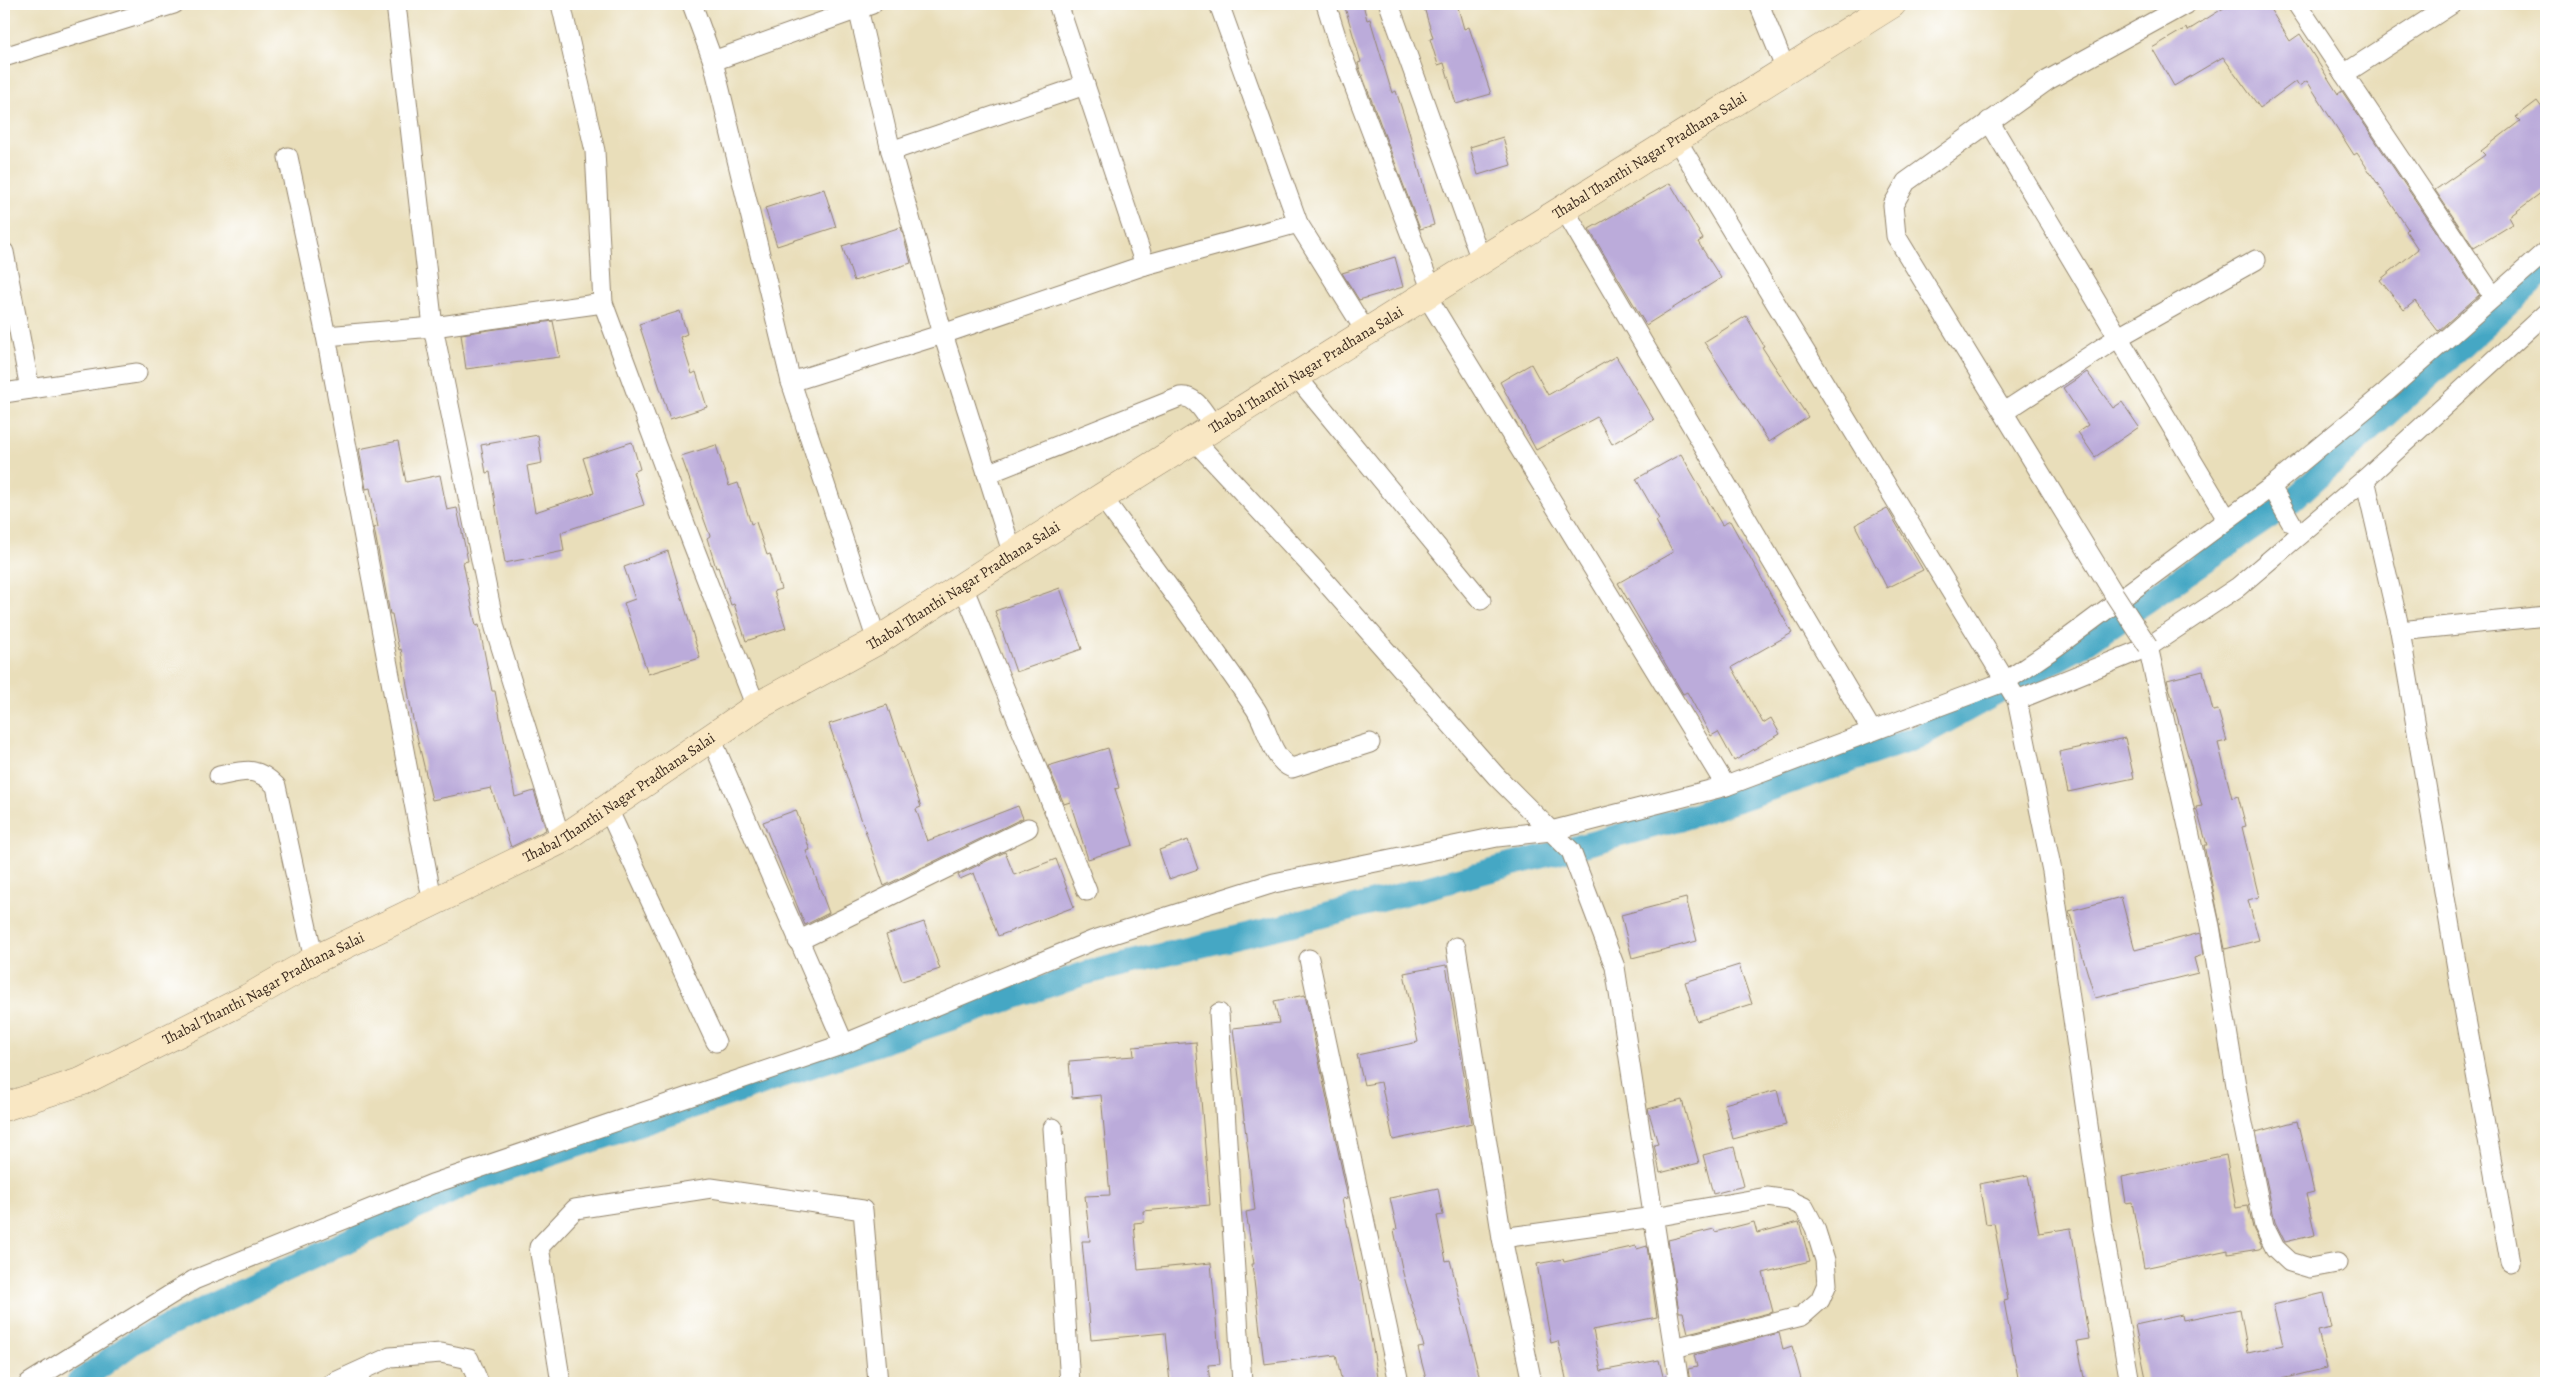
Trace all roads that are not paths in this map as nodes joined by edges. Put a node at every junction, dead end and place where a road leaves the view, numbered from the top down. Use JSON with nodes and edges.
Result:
{"nodes":[{"id":1,"x":174,"y":4,"type":"edge"},
{"id":2,"x":396,"y":4,"type":"edge"},
{"id":3,"x":561,"y":4,"type":"edge"},
{"id":4,"x":692,"y":4,"type":"edge"},
{"id":5,"x":1058,"y":4,"type":"edge"},
{"id":6,"x":1219,"y":4,"type":"edge"},
{"id":7,"x":1326,"y":4,"type":"edge"},
{"id":8,"x":1389,"y":4,"type":"edge"},
{"id":9,"x":1759,"y":4,"type":"edge"},
{"id":10,"x":1892,"y":4,"type":"edge"},
{"id":11,"x":2186,"y":4,"type":"edge"},
{"id":12,"x":2297,"y":4,"type":"edge"},
{"id":13,"x":2452,"y":4,"type":"edge"},
{"id":14,"x":863,"y":6,"type":"edge"},
{"id":15,"x":4,"y":57,"type":"edge"},
{"id":16,"x":713,"y":61,"type":"junction"},
{"id":17,"x":1786,"y":70,"type":"junction"},
{"id":18,"x":2344,"y":74,"type":"junction"},
{"id":19,"x":1085,"y":85,"type":"junction"},
{"id":20,"x":1989,"y":121,"type":"junction"},
{"id":21,"x":1676,"y":139,"type":"junction"},
{"id":22,"x":892,"y":151,"type":"junction"},
{"id":23,"x":288,"y":157,"type":"dead end"},
{"id":24,"x":1564,"y":209,"type":"junction"},
{"id":25,"x":1298,"y":223,"type":"junction"},
{"id":26,"x":2546,"y":251,"type":"edge"},
{"id":27,"x":4,"y":252,"type":"edge"},
{"id":28,"x":1481,"y":260,"type":"junction"},
{"id":29,"x":2256,"y":260,"type":"dead end"},
{"id":30,"x":1145,"y":265,"type":"junction"},
{"id":31,"x":1429,"y":293,"type":"junction"},
{"id":32,"x":2493,"y":296,"type":"junction"},
{"id":33,"x":603,"y":303,"type":"junction"},
{"id":34,"x":2546,"y":313,"type":"edge"},
{"id":35,"x":433,"y":327,"type":"junction"},
{"id":36,"x":1366,"y":332,"type":"junction"},
{"id":37,"x":942,"y":334,"type":"junction"},
{"id":38,"x":326,"y":336,"type":"junction"},
{"id":39,"x":2117,"y":338,"type":"junction"},
{"id":40,"x":137,"y":373,"type":"dead end"},
{"id":41,"x":1296,"y":376,"type":"junction"},
{"id":42,"x":791,"y":382,"type":"junction"},
{"id":43,"x":30,"y":389,"type":"junction"},
{"id":44,"x":4,"y":393,"type":"edge"},
{"id":45,"x":2004,"y":412,"type":"junction"},
{"id":46,"x":1204,"y":433,"type":"junction"},
{"id":47,"x":987,"y":474,"type":"junction"},
{"id":48,"x":2365,"y":479,"type":"junction"},
{"id":49,"x":2274,"y":493,"type":"junction"},
{"id":50,"x":1102,"y":497,"type":"junction"},
{"id":51,"x":2227,"y":519,"type":"junction"},
{"id":52,"x":2291,"y":522,"type":"dead end"},
{"id":53,"x":1013,"y":555,"type":"junction"},
{"id":54,"x":962,"y":584,"type":"junction"},
{"id":55,"x":1481,"y":600,"type":"dead end"},
{"id":56,"x":2546,"y":616,"type":"edge"},
{"id":57,"x":2400,"y":631,"type":"junction"},
{"id":58,"x":877,"y":640,"type":"junction"},
{"id":59,"x":2148,"y":646,"type":"junction"},
{"id":60,"x":2011,"y":690,"type":"junction"},
{"id":61,"x":756,"y":707,"type":"junction"},
{"id":62,"x":1872,"y":731,"type":"junction"},
{"id":63,"x":711,"y":738,"type":"junction"},
{"id":64,"x":1370,"y":743,"type":"dead end"},
{"id":65,"x":218,"y":776,"type":"dead end"},
{"id":66,"x":1726,"y":786,"type":"junction"},
{"id":67,"x":608,"y":809,"type":"junction"},
{"id":68,"x":1028,"y":828,"type":"dead end"},
{"id":69,"x":1552,"y":832,"type":"junction"},
{"id":70,"x":561,"y":840,"type":"junction"},
{"id":71,"x":1087,"y":891,"type":"dead end"},
{"id":72,"x":433,"y":904,"type":"junction"},
{"id":73,"x":798,"y":941,"type":"junction"},
{"id":74,"x":1456,"y":947,"type":"dead end"},
{"id":75,"x":1309,"y":959,"type":"dead end"},
{"id":76,"x":314,"y":960,"type":"junction"},
{"id":77,"x":1219,"y":1013,"type":"dead end"},
{"id":78,"x":716,"y":1042,"type":"dead end"},
{"id":79,"x":844,"y":1044,"type":"junction"},
{"id":80,"x":4,"y":1107,"type":"edge"},
{"id":81,"x":1054,"y":1128,"type":"dead end"},
{"id":82,"x":1654,"y":1217,"type":"junction"},
{"id":83,"x":1502,"y":1238,"type":"junction"},
{"id":84,"x":2510,"y":1262,"type":"dead end"},
{"id":85,"x":2337,"y":1263,"type":"dead end"},
{"id":86,"x":1674,"y":1348,"type":"junction"},
{"id":87,"x":364,"y":1376,"type":"edge"},
{"id":88,"x":29,"y":1383,"type":"edge"},
{"id":89,"x":333,"y":1383,"type":"edge"},
{"id":90,"x":479,"y":1383,"type":"edge"},
{"id":91,"x":561,"y":1383,"type":"edge"},
{"id":92,"x":878,"y":1383,"type":"edge"},
{"id":93,"x":1070,"y":1383,"type":"edge"},
{"id":94,"x":1242,"y":1383,"type":"edge"},
{"id":95,"x":1399,"y":1383,"type":"edge"},
{"id":96,"x":1532,"y":1383,"type":"edge"},
{"id":97,"x":1679,"y":1383,"type":"edge"},
{"id":98,"x":2130,"y":1383,"type":"edge"}],
"edges":[{"from":1,"to":15,"type":"street"},
{"from":2,"to":35,"type":"street"},
{"from":3,"to":33,"type":"street"},
{"from":4,"to":16,"type":"street"},
{"from":5,"to":19,"type":"street"},
{"from":6,"to":25,"type":"street"},
{"from":7,"to":31,"type":"street"},
{"from":8,"to":28,"type":"street"},
{"from":9,"to":17,"type":"street"},
{"from":10,"to":17,"type":"main road","name":"Thabal Thanthi Nagar Pradhana Salai"},
{"from":11,"to":20,"type":"street"},
{"from":12,"to":18,"type":"street"},
{"from":13,"to":18,"type":"street"},
{"from":14,"to":16,"type":"street"},
{"from":14,"to":22,"type":"street"},
{"from":16,"to":42,"type":"street"},
{"from":17,"to":21,"type":"main road","name":"Thabal Thanthi Nagar Pradhana Salai"},
{"from":18,"to":32,"type":"street"},
{"from":19,"to":22,"type":"street"},
{"from":19,"to":30,"type":"street"},
{"from":20,"to":39,"type":"street"},
{"from":20,"to":45,"type":"street"},
{"from":21,"to":24,"type":"main road","name":"Thabal Thanthi Nagar Pradhana Salai"},
{"from":21,"to":60,"type":"street"},
{"from":22,"to":37,"type":"street"},
{"from":23,"to":38,"type":"street"},
{"from":24,"to":28,"type":"main road","name":"Thabal Thanthi Nagar Pradhana Salai"},
{"from":24,"to":62,"type":"street"},
{"from":25,"to":30,"type":"street"},
{"from":25,"to":36,"type":"street"},
{"from":26,"to":32,"type":"street"},
{"from":27,"to":43,"type":"street"},
{"from":28,"to":31,"type":"main road","name":"Thabal Thanthi Nagar Pradhana Salai"},
{"from":29,"to":39,"type":"street"},
{"from":30,"to":37,"type":"street"},
{"from":31,"to":36,"type":"main road","name":"Thabal Thanthi Nagar Pradhana Salai"},
{"from":31,"to":66,"type":"street"},
{"from":32,"to":49,"type":"street"},
{"from":33,"to":35,"type":"street"},
{"from":33,"to":61,"type":"street"},
{"from":34,"to":48,"type":"street"},
{"from":35,"to":38,"type":"street"},
{"from":35,"to":70,"type":"street"},
{"from":36,"to":41,"type":"main road","name":"Thabal Thanthi Nagar Pradhana Salai"},
{"from":37,"to":42,"type":"street"},
{"from":37,"to":47,"type":"street"},
{"from":38,"to":72,"type":"street"},
{"from":39,"to":45,"type":"street"},
{"from":39,"to":51,"type":"street"},
{"from":40,"to":43,"type":"street"},
{"from":41,"to":46,"type":"main road","name":"Thabal Thanthi Nagar Pradhana Salai"},
{"from":41,"to":55,"type":"street"},
{"from":42,"to":58,"type":"street"},
{"from":43,"to":44,"type":"street"},
{"from":45,"to":59,"type":"street","bridge":true},
{"from":46,"to":47,"type":"street"},
{"from":46,"to":50,"type":"main road","name":"Thabal Thanthi Nagar Pradhana Salai"},
{"from":46,"to":69,"type":"street"},
{"from":47,"to":53,"type":"street"},
{"from":48,"to":57,"type":"street"},
{"from":48,"to":59,"type":"street"},
{"from":49,"to":51,"type":"street"},
{"from":49,"to":52,"type":"street"},
{"from":50,"to":53,"type":"main road","name":"Thabal Thanthi Nagar Pradhana Salai"},
{"from":50,"to":64,"type":"street"},
{"from":51,"to":60,"type":"street"},
{"from":53,"to":54,"type":"main road","name":"Thabal Thanthi Nagar Pradhana Salai"},
{"from":54,"to":58,"type":"main road","name":"Thabal Thanthi Nagar Pradhana Salai"},
{"from":54,"to":71,"type":"street"},
{"from":56,"to":57,"type":"street"},
{"from":57,"to":84,"type":"street"},
{"from":58,"to":61,"type":"main road","name":"Thabal Thanthi Nagar Pradhana Salai"},
{"from":59,"to":60,"type":"street"},
{"from":59,"to":85,"type":"street"},
{"from":60,"to":62,"type":"street"},
{"from":60,"to":98,"type":"street"},
{"from":61,"to":63,"type":"main road","name":"Thabal Thanthi Nagar Pradhana Salai"},
{"from":62,"to":66,"type":"street"},
{"from":63,"to":67,"type":"main road","name":"Thabal Thanthi Nagar Pradhana Salai"},
{"from":63,"to":73,"type":"street"},
{"from":65,"to":76,"type":"street"},
{"from":66,"to":69,"type":"street"},
{"from":67,"to":70,"type":"main road","name":"Thabal Thanthi Nagar Pradhana Salai"},
{"from":67,"to":78,"type":"street"},
{"from":68,"to":73,"type":"street"},
{"from":69,"to":79,"type":"street"},
{"from":69,"to":82,"type":"street"},
{"from":70,"to":72,"type":"main road","name":"Thabal Thanthi Nagar Pradhana Salai"},
{"from":72,"to":76,"type":"main road","name":"Thabal Thanthi Nagar Pradhana Salai"},
{"from":73,"to":79,"type":"street"},
{"from":74,"to":83,"type":"street"},
{"from":75,"to":95,"type":"street"},
{"from":76,"to":80,"type":"main road","name":"Thabal Thanthi Nagar Pradhana Salai"},
{"from":77,"to":94,"type":"street"},
{"from":79,"to":88,"type":"street"},
{"from":81,"to":93,"type":"street"},
{"from":82,"to":83,"type":"street"},
{"from":82,"to":86,"type":"street"},
{"from":82,"to":86,"type":"street"},
{"from":83,"to":96,"type":"street"},
{"from":86,"to":97,"type":"street"},
{"from":87,"to":89,"type":"street"},
{"from":87,"to":90,"type":"street"},
{"from":91,"to":92,"type":"street"}]}
